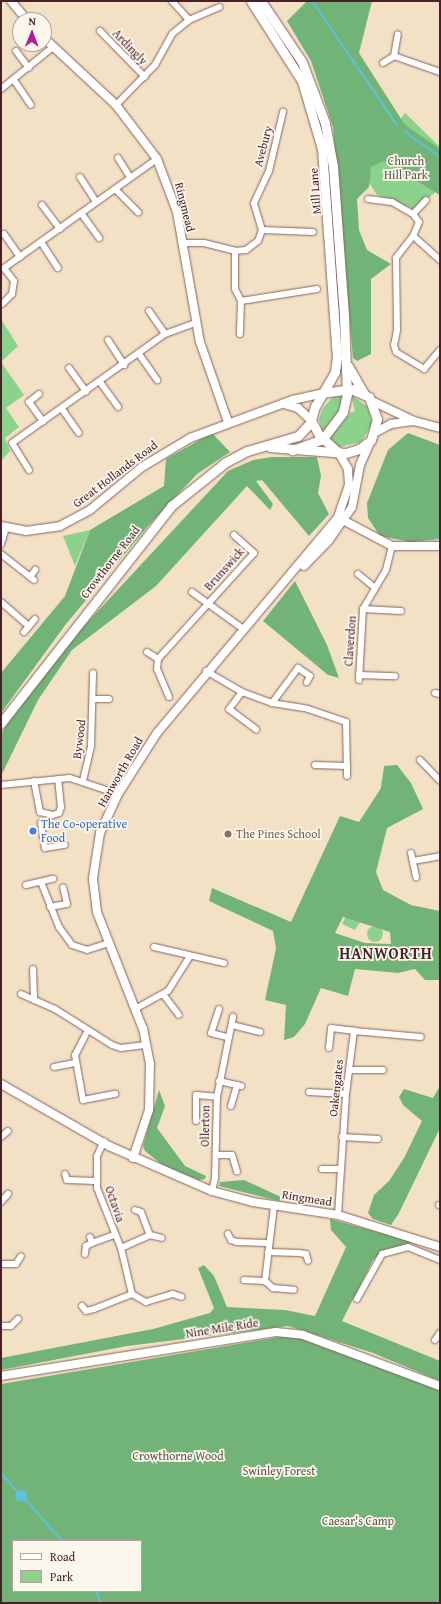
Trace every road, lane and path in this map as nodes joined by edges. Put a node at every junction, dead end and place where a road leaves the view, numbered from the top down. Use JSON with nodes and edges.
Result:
{"nodes":[{"id":1,"x":11,"y":1,"type":"edge"},
{"id":2,"x":172,"y":1,"type":"edge"},
{"id":3,"x":251,"y":1,"type":"edge"},
{"id":4,"x":261,"y":1,"type":"edge"},
{"id":5,"x":219,"y":7,"type":"dead end"},
{"id":6,"x":20,"y":12,"type":"edge"},
{"id":7,"x":189,"y":20,"type":"junction"},
{"id":8,"x":100,"y":31,"type":"dead end"},
{"id":9,"x":398,"y":34,"type":"dead end"},
{"id":10,"x":53,"y":47,"type":"joint"},
{"id":11,"x":17,"y":52,"type":"edge"},
{"id":12,"x":394,"y":56,"type":"junction"},
{"id":13,"x":383,"y":63,"type":"dead end"},
{"id":14,"x":29,"y":68,"type":"junction"},
{"id":15,"x":440,"y":72,"type":"edge"},
{"id":16,"x":145,"y":77,"type":"junction"},
{"id":17,"x":14,"y":80,"type":"junction"},
{"id":18,"x":1,"y":89,"type":"edge"},
{"id":19,"x":31,"y":105,"type":"dead end"},
{"id":20,"x":116,"y":105,"type":"junction"},
{"id":21,"x":283,"y":112,"type":"dead end"},
{"id":22,"x":118,"y":158,"type":"dead end"},
{"id":23,"x":157,"y":160,"type":"junction"},
{"id":24,"x":80,"y":177,"type":"dead end"},
{"id":25,"x":130,"y":177,"type":"junction"},
{"id":26,"x":115,"y":189,"type":"junction"},
{"id":27,"x":368,"y":199,"type":"dead end"},
{"id":28,"x":426,"y":200,"type":"dead end"},
{"id":29,"x":96,"y":202,"type":"junction"},
{"id":30,"x":42,"y":205,"type":"dead end"},
{"id":31,"x":138,"y":212,"type":"dead end"},
{"id":32,"x":81,"y":213,"type":"junction"},
{"id":33,"x":413,"y":214,"type":"junction"},
{"id":34,"x":60,"y":229,"type":"junction"},
{"id":35,"x":262,"y":230,"type":"junction"},
{"id":36,"x":313,"y":232,"type":"dead end"},
{"id":37,"x":4,"y":234,"type":"dead end"},
{"id":38,"x":413,"y":236,"type":"junction"},
{"id":39,"x":99,"y":238,"type":"dead end"},
{"id":40,"x":41,"y":242,"type":"junction"},
{"id":41,"x":182,"y":243,"type":"junction"},
{"id":42,"x":235,"y":250,"type":"junction"},
{"id":43,"x":20,"y":257,"type":"junction"},
{"id":44,"x":440,"y":260,"type":"edge"},
{"id":45,"x":58,"y":268,"type":"dead end"},
{"id":46,"x":317,"y":289,"type":"dead end"},
{"id":47,"x":241,"y":301,"type":"junction"},
{"id":48,"x":2,"y":304,"type":"dead end"},
{"id":49,"x":149,"y":311,"type":"dead end"},
{"id":50,"x":195,"y":323,"type":"junction"},
{"id":51,"x":165,"y":334,"type":"junction"},
{"id":52,"x":240,"y":334,"type":"dead end"},
{"id":53,"x":108,"y":340,"type":"dead end"},
{"id":54,"x":440,"y":350,"type":"edge"},
{"id":55,"x":139,"y":354,"type":"junction"},
{"id":56,"x":124,"y":365,"type":"junction"},
{"id":57,"x":347,"y":365,"type":"junction"},
{"id":58,"x":69,"y":368,"type":"dead end"},
{"id":59,"x":157,"y":380,"type":"dead end"},
{"id":60,"x":100,"y":382,"type":"junction"},
{"id":61,"x":347,"y":389,"type":"junction"},
{"id":62,"x":86,"y":392,"type":"junction"},
{"id":63,"x":39,"y":394,"type":"dead end"},
{"id":64,"x":323,"y":394,"type":"junction"},
{"id":65,"x":367,"y":397,"type":"junction"},
{"id":66,"x":287,"y":405,"type":"junction"},
{"id":67,"x":118,"y":407,"type":"dead end"},
{"id":68,"x":62,"y":409,"type":"junction"},
{"id":69,"x":43,"y":421,"type":"junction"},
{"id":70,"x":311,"y":421,"type":"junction"},
{"id":71,"x":228,"y":422,"type":"junction"},
{"id":72,"x":414,"y":422,"type":"junction"},
{"id":73,"x":440,"y":428,"type":"edge"},
{"id":74,"x":79,"y":433,"type":"dead end"},
{"id":75,"x":374,"y":436,"type":"junction"},
{"id":76,"x":323,"y":439,"type":"junction"},
{"id":77,"x":265,"y":446,"type":"junction"},
{"id":78,"x":292,"y":450,"type":"junction"},
{"id":79,"x":338,"y":452,"type":"junction"},
{"id":80,"x":29,"y":470,"type":"dead end"},
{"id":81,"x":352,"y":507,"type":"junction"},
{"id":82,"x":340,"y":519,"type":"junction"},
{"id":83,"x":4,"y":527,"type":"edge"},
{"id":84,"x":356,"y":530,"type":"junction"},
{"id":85,"x":234,"y":535,"type":"dead end"},
{"id":86,"x":1,"y":544,"type":"edge"},
{"id":87,"x":392,"y":546,"type":"junction"},
{"id":88,"x":440,"y":546,"type":"edge"},
{"id":89,"x":1,"y":554,"type":"edge"},
{"id":90,"x":35,"y":570,"type":"dead end"},
{"id":91,"x":358,"y":574,"type":"dead end"},
{"id":92,"x":374,"y":587,"type":"junction"},
{"id":93,"x":192,"y":592,"type":"dead end"},
{"id":94,"x":1,"y":602,"type":"edge"},
{"id":95,"x":210,"y":602,"type":"junction"},
{"id":96,"x":363,"y":609,"type":"junction"},
{"id":97,"x":401,"y":611,"type":"dead end"},
{"id":98,"x":35,"y":619,"type":"dead end"},
{"id":99,"x":29,"y":626,"type":"junction"},
{"id":100,"x":242,"y":628,"type":"junction"},
{"id":101,"x":24,"y":632,"type":"dead end"},
{"id":102,"x":147,"y":652,"type":"dead end"},
{"id":103,"x":158,"y":658,"type":"junction"},
{"id":104,"x":206,"y":671,"type":"junction"},
{"id":105,"x":93,"y":673,"type":"dead end"},
{"id":106,"x":395,"y":676,"type":"dead end"},
{"id":107,"x":307,"y":682,"type":"dead end"},
{"id":108,"x":242,"y":692,"type":"junction"},
{"id":109,"x":169,"y":697,"type":"dead end"},
{"id":110,"x":93,"y":699,"type":"junction"},
{"id":111,"x":109,"y":699,"type":"dead end"},
{"id":112,"x":272,"y":703,"type":"junction"},
{"id":113,"x":1,"y":723,"type":"edge"},
{"id":114,"x":256,"y":729,"type":"dead end"},
{"id":115,"x":420,"y":760,"type":"dead end"},
{"id":116,"x":315,"y":765,"type":"dead end"},
{"id":117,"x":347,"y":766,"type":"junction"},
{"id":118,"x":347,"y":776,"type":"dead end"},
{"id":119,"x":58,"y":779,"type":"junction"},
{"id":120,"x":34,"y":781,"type":"junction"},
{"id":121,"x":83,"y":781,"type":"junction"},
{"id":122,"x":440,"y":781,"type":"edge"},
{"id":123,"x":1,"y":784,"type":"edge"},
{"id":124,"x":118,"y":794,"type":"junction"},
{"id":125,"x":41,"y":823,"type":"dead end"},
{"id":126,"x":66,"y":844,"type":"dead end"},
{"id":127,"x":411,"y":853,"type":"dead end"},
{"id":128,"x":440,"y":856,"type":"edge"},
{"id":129,"x":413,"y":861,"type":"junction"},
{"id":130,"x":416,"y":877,"type":"dead end"},
{"id":131,"x":53,"y":879,"type":"dead end"},
{"id":132,"x":41,"y":882,"type":"junction"},
{"id":133,"x":26,"y":885,"type":"dead end"},
{"id":134,"x":63,"y":887,"type":"dead end"},
{"id":135,"x":50,"y":907,"type":"junction"},
{"id":136,"x":106,"y":944,"type":"junction"},
{"id":137,"x":154,"y":947,"type":"dead end"},
{"id":138,"x":190,"y":956,"type":"junction"},
{"id":139,"x":224,"y":963,"type":"dead end"},
{"id":140,"x":33,"y":969,"type":"dead end"},
{"id":141,"x":21,"y":994,"type":"dead end"},
{"id":142,"x":163,"y":994,"type":"junction"},
{"id":143,"x":34,"y":1000,"type":"junction"},
{"id":144,"x":135,"y":1009,"type":"junction"},
{"id":145,"x":219,"y":1009,"type":"dead end"},
{"id":146,"x":179,"y":1015,"type":"dead end"},
{"id":147,"x":233,"y":1017,"type":"dead end"},
{"id":148,"x":232,"y":1025,"type":"junction"},
{"id":149,"x":88,"y":1030,"type":"junction"},
{"id":150,"x":354,"y":1031,"type":"junction"},
{"id":151,"x":260,"y":1032,"type":"dead end"},
{"id":152,"x":227,"y":1037,"type":"junction"},
{"id":153,"x":421,"y":1038,"type":"dead end"},
{"id":154,"x":147,"y":1045,"type":"junction"},
{"id":155,"x":328,"y":1048,"type":"dead end"},
{"id":156,"x":75,"y":1063,"type":"junction"},
{"id":157,"x":54,"y":1067,"type":"dead end"},
{"id":158,"x":349,"y":1070,"type":"junction"},
{"id":159,"x":384,"y":1070,"type":"dead end"},
{"id":160,"x":219,"y":1081,"type":"junction"},
{"id":161,"x":1,"y":1084,"type":"edge"},
{"id":162,"x":309,"y":1092,"type":"dead end"},
{"id":163,"x":116,"y":1094,"type":"dead end"},
{"id":164,"x":346,"y":1094,"type":"junction"},
{"id":165,"x":190,"y":1095,"type":"dead end"},
{"id":166,"x":196,"y":1095,"type":"junction"},
{"id":167,"x":217,"y":1097,"type":"junction"},
{"id":168,"x":231,"y":1106,"type":"dead end"},
{"id":169,"x":196,"y":1120,"type":"dead end"},
{"id":170,"x":8,"y":1130,"type":"dead end"},
{"id":171,"x":1,"y":1137,"type":"edge"},
{"id":172,"x":342,"y":1137,"type":"junction"},
{"id":173,"x":378,"y":1139,"type":"dead end"},
{"id":174,"x":104,"y":1141,"type":"junction"},
{"id":175,"x":135,"y":1155,"type":"junction"},
{"id":176,"x":216,"y":1155,"type":"junction"},
{"id":177,"x":322,"y":1169,"type":"dead end"},
{"id":178,"x":342,"y":1169,"type":"junction"},
{"id":179,"x":237,"y":1171,"type":"dead end"},
{"id":180,"x":65,"y":1174,"type":"dead end"},
{"id":181,"x":96,"y":1181,"type":"junction"},
{"id":182,"x":212,"y":1191,"type":"junction"},
{"id":183,"x":8,"y":1194,"type":"dead end"},
{"id":184,"x":1,"y":1202,"type":"edge"},
{"id":185,"x":274,"y":1206,"type":"junction"},
{"id":186,"x":135,"y":1210,"type":"dead end"},
{"id":187,"x":338,"y":1215,"type":"junction"},
{"id":188,"x":228,"y":1234,"type":"dead end"},
{"id":189,"x":114,"y":1235,"type":"junction"},
{"id":190,"x":150,"y":1235,"type":"junction"},
{"id":191,"x":162,"y":1238,"type":"dead end"},
{"id":192,"x":268,"y":1243,"type":"junction"},
{"id":193,"x":440,"y":1247,"type":"edge"},
{"id":194,"x":121,"y":1248,"type":"junction"},
{"id":195,"x":268,"y":1252,"type":"junction"},
{"id":196,"x":85,"y":1254,"type":"dead end"},
{"id":197,"x":21,"y":1256,"type":"dead end"},
{"id":198,"x":440,"y":1260,"type":"edge"},
{"id":199,"x":308,"y":1261,"type":"dead end"},
{"id":200,"x":1,"y":1264,"type":"edge"},
{"id":201,"x":244,"y":1280,"type":"dead end"},
{"id":202,"x":265,"y":1281,"type":"junction"},
{"id":203,"x":294,"y":1290,"type":"dead end"},
{"id":204,"x":132,"y":1294,"type":"junction"},
{"id":205,"x":182,"y":1297,"type":"dead end"},
{"id":206,"x":357,"y":1299,"type":"dead end"},
{"id":207,"x":82,"y":1306,"type":"dead end"},
{"id":208,"x":18,"y":1319,"type":"dead end"},
{"id":209,"x":1,"y":1326,"type":"edge"},
{"id":210,"x":440,"y":1334,"type":"edge"},
{"id":211,"x":435,"y":1340,"type":"dead end"},
{"id":212,"x":1,"y":1376,"type":"edge"},
{"id":213,"x":440,"y":1386,"type":"edge"}],
"edges":[{"from":1,"to":6,"type":"street"},
{"from":2,"to":7,"type":"street"},
{"from":3,"to":64,"type":"main road","name":"Mill Lane"},
{"from":4,"to":57,"type":"main road","name":"Mill Lane"},
{"from":5,"to":7,"type":"street","name":"Ardingly"},
{"from":7,"to":16,"type":"street","name":"Ardingly"},
{"from":8,"to":16,"type":"street","name":"Ardingly"},
{"from":9,"to":12,"type":"street"},
{"from":10,"to":14,"type":"street"},
{"from":10,"to":20,"type":"street","name":"Ringmead"},
{"from":11,"to":14,"type":"street"},
{"from":12,"to":13,"type":"street"},
{"from":12,"to":15,"type":"street"},
{"from":14,"to":17,"type":"street"},
{"from":16,"to":20,"type":"street","name":"Ardingly"},
{"from":17,"to":18,"type":"street"},
{"from":17,"to":19,"type":"street"},
{"from":20,"to":23,"type":"street","name":"Ringmead"},
{"from":21,"to":35,"type":"street","name":"Avebury"},
{"from":22,"to":25,"type":"street"},
{"from":23,"to":25,"type":"street"},
{"from":23,"to":41,"type":"street","name":"Ringmead"},
{"from":24,"to":29,"type":"street"},
{"from":25,"to":26,"type":"street"},
{"from":26,"to":29,"type":"street"},
{"from":26,"to":31,"type":"street"},
{"from":27,"to":33,"type":"street"},
{"from":28,"to":33,"type":"street"},
{"from":29,"to":32,"type":"street"},
{"from":30,"to":34,"type":"street"},
{"from":32,"to":34,"type":"street"},
{"from":32,"to":39,"type":"street"},
{"from":33,"to":38,"type":"street"},
{"from":34,"to":40,"type":"street"},
{"from":35,"to":36,"type":"street"},
{"from":35,"to":42,"type":"street"},
{"from":37,"to":43,"type":"street"},
{"from":38,"to":44,"type":"street"},
{"from":38,"to":54,"type":"street"},
{"from":40,"to":43,"type":"street"},
{"from":40,"to":45,"type":"street"},
{"from":41,"to":42,"type":"street"},
{"from":41,"to":50,"type":"street","name":"Ringmead"},
{"from":42,"to":47,"type":"street"},
{"from":43,"to":48,"type":"street"},
{"from":46,"to":47,"type":"street"},
{"from":47,"to":52,"type":"street"},
{"from":49,"to":51,"type":"street"},
{"from":50,"to":51,"type":"street"},
{"from":50,"to":71,"type":"street","name":"Ringmead"},
{"from":51,"to":55,"type":"street"},
{"from":53,"to":56,"type":"street"},
{"from":55,"to":56,"type":"street"},
{"from":55,"to":59,"type":"street"},
{"from":56,"to":60,"type":"street"},
{"from":57,"to":61,"type":"main road","name":"Mill Lane"},
{"from":57,"to":65,"type":"main road","name":"Mill Lane"},
{"from":58,"to":62,"type":"street"},
{"from":60,"to":62,"type":"street"},
{"from":60,"to":67,"type":"street"},
{"from":61,"to":64,"type":"main road"},
{"from":61,"to":65,"type":"main road"},
{"from":61,"to":76,"type":"main road","name":"Mill Lane"},
{"from":62,"to":68,"type":"street"},
{"from":63,"to":69,"type":"street"},
{"from":64,"to":66,"type":"street","name":"Great Hollands Road"},
{"from":64,"to":70,"type":"main road","name":"Mill Lane"},
{"from":65,"to":72,"type":"street"},
{"from":65,"to":75,"type":"main road","name":"Mill Lane"},
{"from":66,"to":70,"type":"street"},
{"from":66,"to":71,"type":"street","name":"Great Hollands Road"},
{"from":68,"to":69,"type":"street"},
{"from":68,"to":74,"type":"street"},
{"from":69,"to":80,"type":"street"},
{"from":70,"to":76,"type":"main road"},
{"from":70,"to":77,"type":"main road","name":"Crowthorne Road"},
{"from":71,"to":83,"type":"street","name":"Great Hollands Road"},
{"from":72,"to":73,"type":"street"},
{"from":72,"to":75,"type":"street"},
{"from":75,"to":79,"type":"main road","name":"Crowthorne Road"},
{"from":75,"to":81,"type":"street","name":"Hanworth Road"},
{"from":76,"to":78,"type":"main road","name":"Crowthorne Road"},
{"from":76,"to":79,"type":"main road"},
{"from":77,"to":78,"type":"main road","name":"Crowthorne Road"},
{"from":77,"to":113,"type":"main road","name":"Crowthorne Road"},
{"from":78,"to":79,"type":"main road","name":"Crowthorne Road"},
{"from":79,"to":82,"type":"street","name":"Hanworth Road"},
{"from":81,"to":82,"type":"street","name":"Hanworth Road"},
{"from":81,"to":84,"type":"street"},
{"from":82,"to":84,"type":"street"},
{"from":82,"to":100,"type":"street","name":"Hanworth Road"},
{"from":83,"to":86,"type":"street"},
{"from":84,"to":87,"type":"street"},
{"from":85,"to":95,"type":"street","name":"Brunswick"},
{"from":87,"to":88,"type":"street"},
{"from":87,"to":92,"type":"street","name":"Claverdon"},
{"from":89,"to":90,"type":"street"},
{"from":91,"to":92,"type":"street"},
{"from":92,"to":96,"type":"street","name":"Claverdon"},
{"from":93,"to":95,"type":"street","name":"Brunswick"},
{"from":94,"to":99,"type":"street"},
{"from":95,"to":100,"type":"street","name":"Brunswick"},
{"from":95,"to":103,"type":"street","name":"Brunswick"},
{"from":96,"to":97,"type":"street","name":"Claverdon"},
{"from":96,"to":106,"type":"street","name":"Claverdon"},
{"from":98,"to":99,"type":"street"},
{"from":99,"to":101,"type":"street"},
{"from":100,"to":104,"type":"street","name":"Hanworth Road"},
{"from":102,"to":103,"type":"street"},
{"from":103,"to":109,"type":"street"},
{"from":104,"to":108,"type":"street"},
{"from":104,"to":124,"type":"street","name":"Hanworth Road"},
{"from":105,"to":110,"type":"street","name":"Bywood"},
{"from":107,"to":112,"type":"street"},
{"from":108,"to":112,"type":"street"},
{"from":108,"to":114,"type":"street"},
{"from":110,"to":111,"type":"street"},
{"from":110,"to":121,"type":"street","name":"Bywood"},
{"from":112,"to":117,"type":"street"},
{"from":115,"to":122,"type":"street"},
{"from":116,"to":117,"type":"street"},
{"from":117,"to":118,"type":"street"},
{"from":119,"to":120,"type":"street"},
{"from":119,"to":120,"type":"street"},
{"from":119,"to":121,"type":"street"},
{"from":120,"to":123,"type":"street"},
{"from":121,"to":124,"type":"street"},
{"from":124,"to":136,"type":"street","name":"Hanworth Road"},
{"from":125,"to":126,"type":"street"},
{"from":127,"to":129,"type":"street"},
{"from":128,"to":129,"type":"street"},
{"from":129,"to":130,"type":"street"},
{"from":131,"to":132,"type":"street"},
{"from":132,"to":133,"type":"street"},
{"from":132,"to":135,"type":"street"},
{"from":134,"to":135,"type":"street"},
{"from":135,"to":136,"type":"street"},
{"from":136,"to":144,"type":"street","name":"Hanworth Road"},
{"from":137,"to":138,"type":"street"},
{"from":138,"to":139,"type":"street"},
{"from":138,"to":142,"type":"street"},
{"from":140,"to":143,"type":"street"},
{"from":141,"to":143,"type":"street"},
{"from":142,"to":144,"type":"street"},
{"from":142,"to":146,"type":"street"},
{"from":143,"to":149,"type":"street"},
{"from":144,"to":154,"type":"street","name":"Hanworth Road"},
{"from":145,"to":152,"type":"street"},
{"from":147,"to":148,"type":"street","name":"Ollerton"},
{"from":148,"to":151,"type":"street"},
{"from":148,"to":152,"type":"street","name":"Ollerton"},
{"from":149,"to":154,"type":"street"},
{"from":149,"to":156,"type":"street"},
{"from":150,"to":153,"type":"street"},
{"from":150,"to":155,"type":"street"},
{"from":150,"to":158,"type":"street","name":"Oakengates"},
{"from":152,"to":160,"type":"street","name":"Ollerton"},
{"from":154,"to":175,"type":"street","name":"Hanworth Road"},
{"from":156,"to":157,"type":"street"},
{"from":156,"to":163,"type":"street"},
{"from":158,"to":159,"type":"street"},
{"from":158,"to":164,"type":"street","name":"Oakengates"},
{"from":160,"to":167,"type":"street","name":"Ollerton"},
{"from":160,"to":168,"type":"street"},
{"from":161,"to":174,"type":"street","name":"Ringmead"},
{"from":162,"to":164,"type":"street"},
{"from":164,"to":172,"type":"street","name":"Oakengates"},
{"from":165,"to":166,"type":"street"},
{"from":166,"to":167,"type":"street","name":"Ollerton"},
{"from":166,"to":169,"type":"street","name":"Ollerton"},
{"from":167,"to":176,"type":"street","name":"Ollerton"},
{"from":170,"to":171,"type":"street"},
{"from":172,"to":173,"type":"street"},
{"from":172,"to":178,"type":"street","name":"Oakengates"},
{"from":174,"to":175,"type":"street","name":"Ringmead"},
{"from":174,"to":181,"type":"street","name":"Octavia"},
{"from":175,"to":182,"type":"street","name":"Ringmead"},
{"from":176,"to":179,"type":"street","name":"Ollerton"},
{"from":176,"to":182,"type":"street","name":"Ollerton"},
{"from":177,"to":178,"type":"street"},
{"from":178,"to":187,"type":"street","name":"Oakengates"},
{"from":180,"to":181,"type":"street","name":"Octavia"},
{"from":181,"to":189,"type":"street","name":"Octavia"},
{"from":182,"to":185,"type":"street","name":"Ringmead"},
{"from":183,"to":184,"type":"street"},
{"from":185,"to":187,"type":"street","name":"Ringmead"},
{"from":185,"to":192,"type":"street"},
{"from":186,"to":190,"type":"street","name":"Octavia"},
{"from":187,"to":193,"type":"street","name":"Ringmead"},
{"from":188,"to":192,"type":"street"},
{"from":189,"to":194,"type":"street","name":"Octavia"},
{"from":189,"to":196,"type":"street","name":"Octavia"},
{"from":190,"to":191,"type":"street"},
{"from":190,"to":194,"type":"street"},
{"from":192,"to":195,"type":"street"},
{"from":194,"to":204,"type":"street","name":"Octavia"},
{"from":195,"to":199,"type":"street"},
{"from":195,"to":202,"type":"street"},
{"from":197,"to":200,"type":"street"},
{"from":198,"to":206,"type":"street"},
{"from":201,"to":202,"type":"street"},
{"from":202,"to":203,"type":"street"},
{"from":204,"to":205,"type":"street"},
{"from":204,"to":207,"type":"street"},
{"from":208,"to":209,"type":"street"},
{"from":210,"to":211,"type":"street"},
{"from":212,"to":213,"type":"street","name":"Nine Mile Ride"}]}
